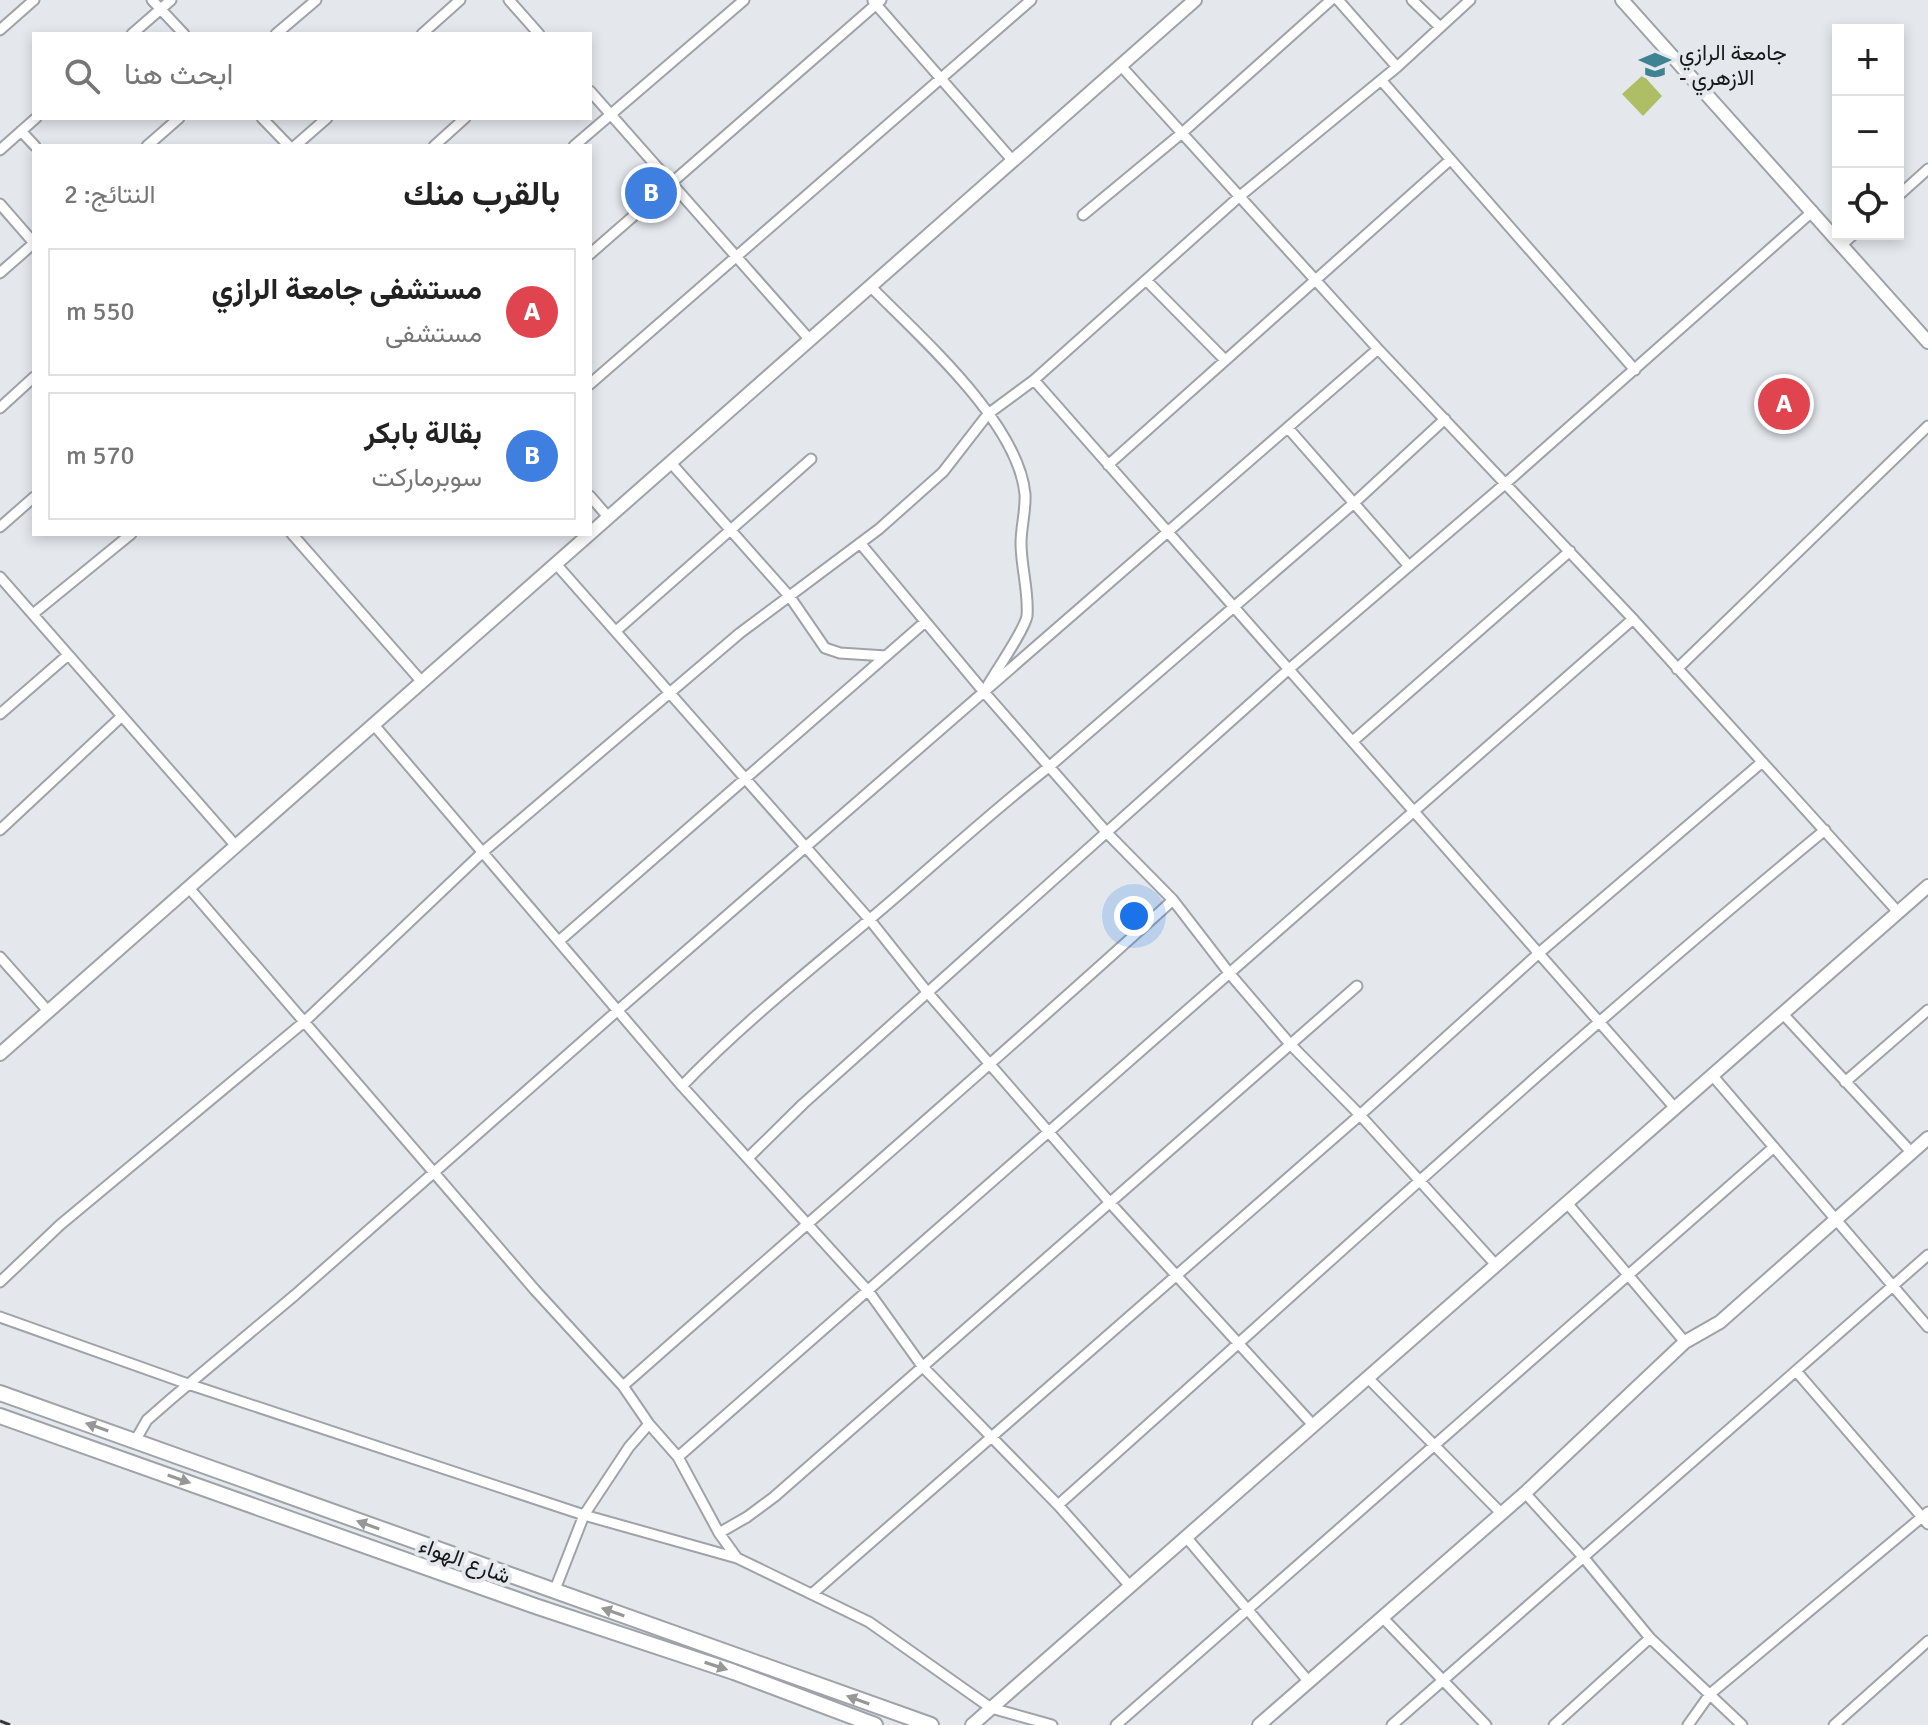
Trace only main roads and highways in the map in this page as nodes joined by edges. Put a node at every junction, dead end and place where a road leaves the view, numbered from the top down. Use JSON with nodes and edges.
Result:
{"nodes":[{"id":1,"x":0,"y":1393,"type":"edge"},
{"id":2,"x":0,"y":1416,"type":"edge"},
{"id":3,"x":875,"y":1725,"type":"edge"},
{"id":4,"x":931,"y":1725,"type":"edge"}],
"edges":[{"from":4,"to":1,"type":"main road","name":"شارع الهواء","one_way":true},
{"from":2,"to":3,"type":"main road","name":"شارع الهواء","one_way":true}]}
